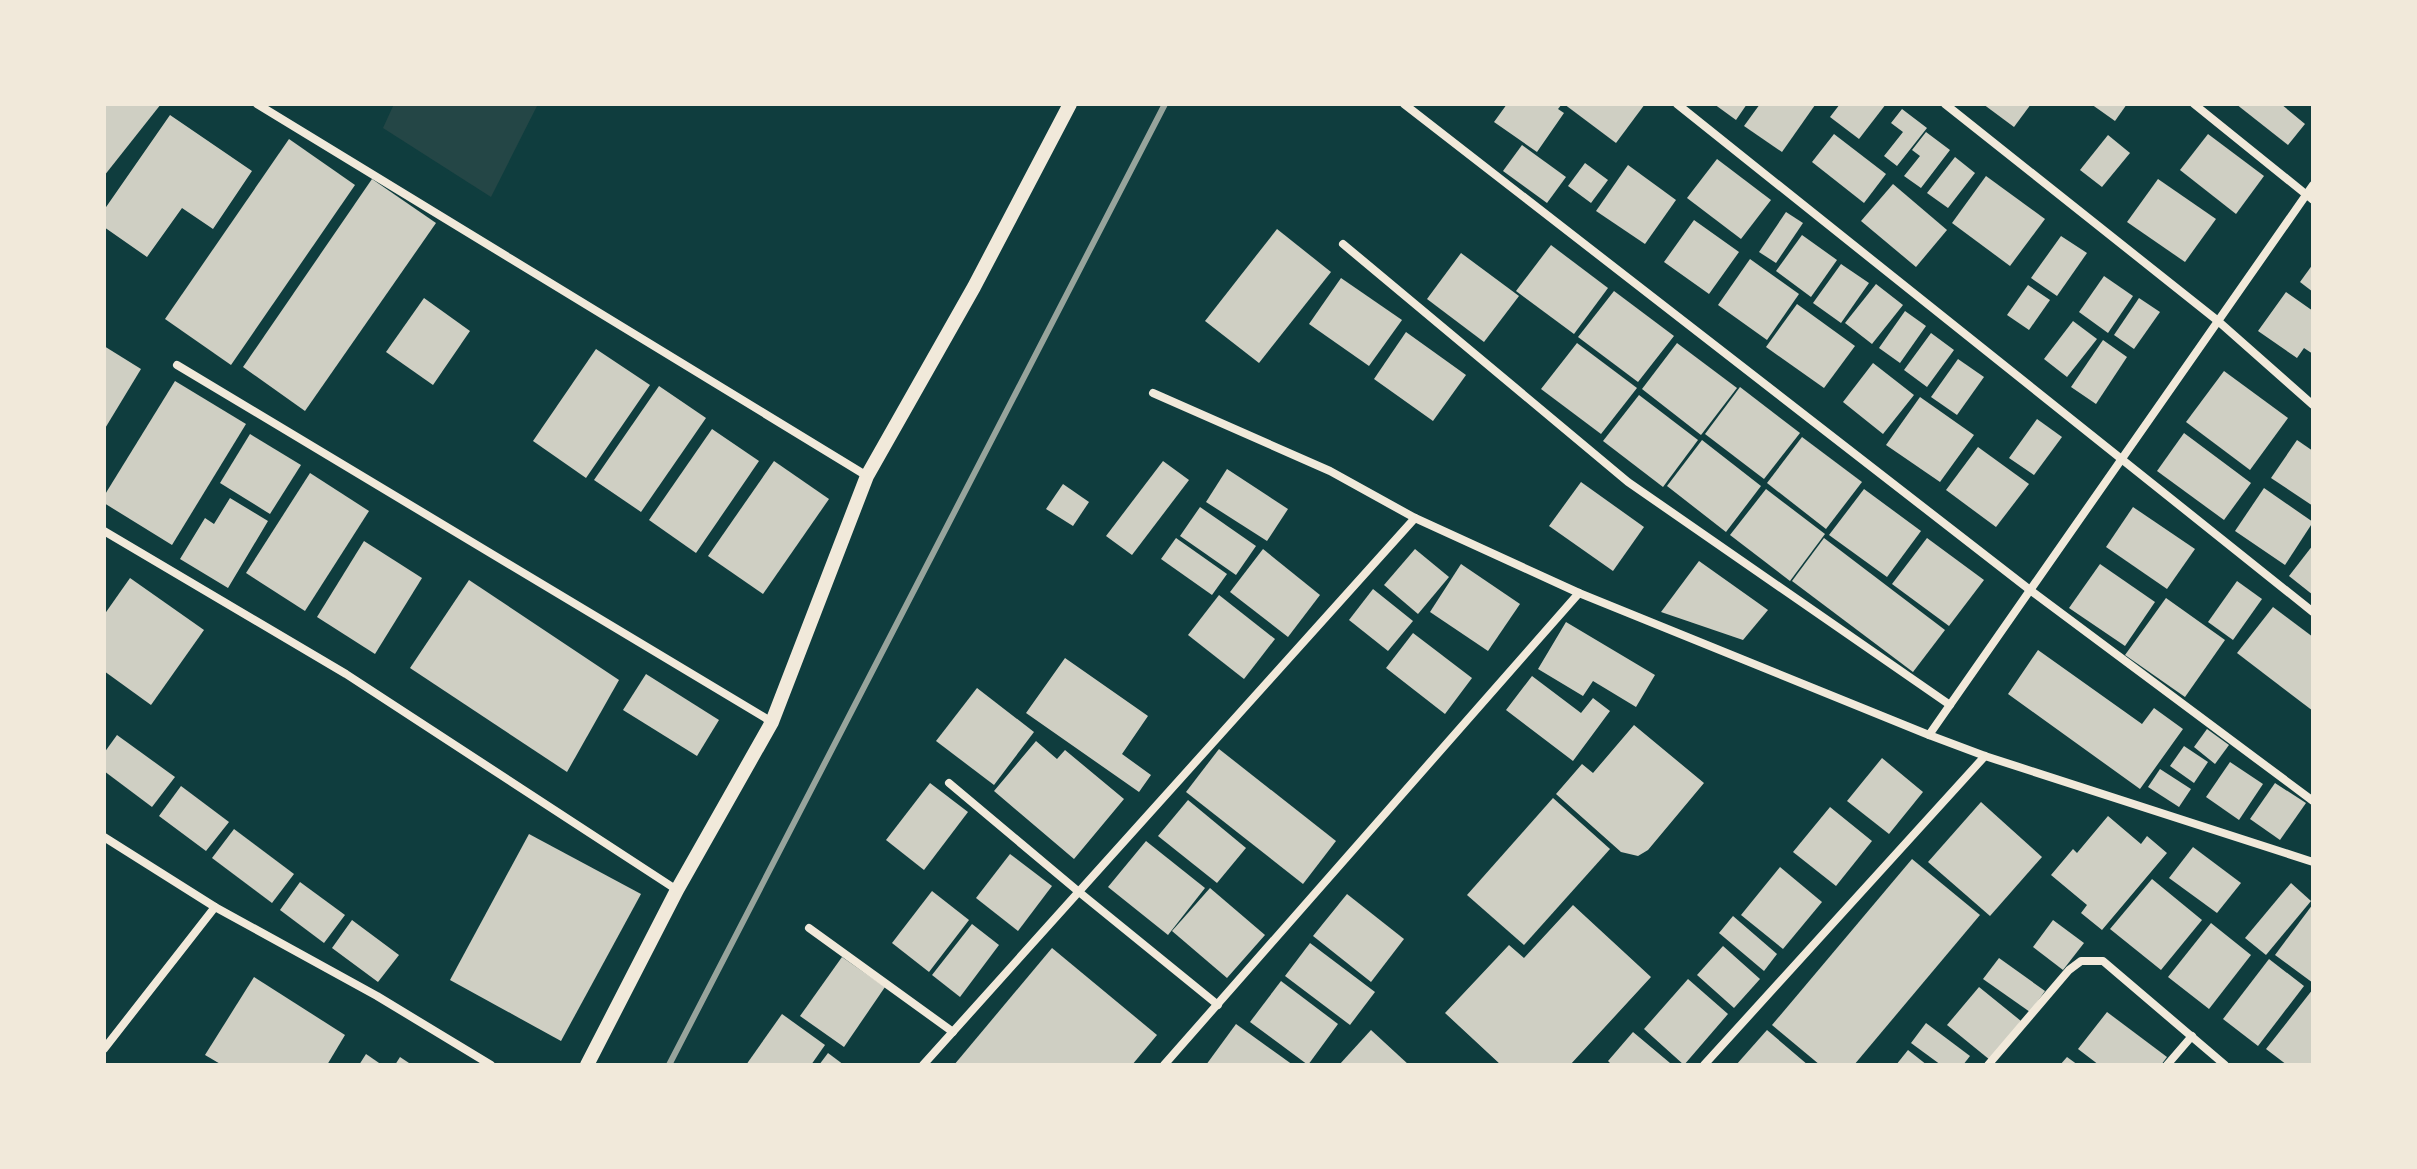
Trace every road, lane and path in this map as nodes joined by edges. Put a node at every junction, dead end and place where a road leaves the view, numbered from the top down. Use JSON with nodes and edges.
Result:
{"nodes":[{"id":1,"x":257,"y":104,"type":"edge"},
{"id":2,"x":1070,"y":104,"type":"edge"},
{"id":3,"x":1404,"y":104,"type":"edge"},
{"id":4,"x":1677,"y":104,"type":"edge"},
{"id":5,"x":1945,"y":104,"type":"edge"},
{"id":6,"x":2194,"y":104,"type":"edge"},
{"id":7,"x":2313,"y":185,"type":"edge"},
{"id":8,"x":2310,"y":197,"type":"edge"},
{"id":9,"x":1343,"y":244,"type":"dead end"},
{"id":10,"x":2218,"y":321,"type":"junction"},
{"id":11,"x":177,"y":365,"type":"dead end"},
{"id":12,"x":1153,"y":393,"type":"dead end"},
{"id":13,"x":2313,"y":405,"type":"edge"},
{"id":14,"x":2123,"y":458,"type":"junction"},
{"id":15,"x":867,"y":476,"type":"junction"},
{"id":16,"x":1415,"y":518,"type":"junction"},
{"id":17,"x":104,"y":531,"type":"edge"},
{"id":18,"x":2030,"y":590,"type":"junction"},
{"id":19,"x":1579,"y":593,"type":"junction"},
{"id":20,"x":2313,"y":612,"type":"edge"},
{"id":21,"x":1950,"y":705,"type":"junction"},
{"id":22,"x":772,"y":722,"type":"junction"},
{"id":23,"x":1929,"y":735,"type":"junction"},
{"id":24,"x":1985,"y":756,"type":"junction"},
{"id":25,"x":949,"y":783,"type":"dead end"},
{"id":26,"x":2313,"y":801,"type":"edge"},
{"id":27,"x":104,"y":837,"type":"edge"},
{"id":28,"x":2313,"y":862,"type":"edge"},
{"id":29,"x":677,"y":890,"type":"junction"},
{"id":30,"x":1079,"y":892,"type":"junction"},
{"id":31,"x":215,"y":907,"type":"junction"},
{"id":32,"x":809,"y":928,"type":"dead end"},
{"id":33,"x":1218,"y":1005,"type":"junction"},
{"id":34,"x":953,"y":1032,"type":"junction"},
{"id":35,"x":2192,"y":1036,"type":"junction"},
{"id":36,"x":104,"y":1049,"type":"edge"},
{"id":37,"x":491,"y":1065,"type":"edge"},
{"id":38,"x":587,"y":1065,"type":"edge"},
{"id":39,"x":923,"y":1065,"type":"edge"},
{"id":40,"x":1164,"y":1065,"type":"edge"},
{"id":41,"x":1704,"y":1065,"type":"edge"},
{"id":42,"x":1988,"y":1065,"type":"edge"},
{"id":43,"x":2167,"y":1065,"type":"edge"},
{"id":44,"x":2225,"y":1065,"type":"edge"}],
"edges":[{"from":1,"to":15,"type":"street"},
{"from":2,"to":15,"type":"street"},
{"from":3,"to":18,"type":"street"},
{"from":4,"to":14,"type":"street"},
{"from":5,"to":10,"type":"street"},
{"from":6,"to":8,"type":"street"},
{"from":7,"to":8,"type":"street"},
{"from":8,"to":10,"type":"street"},
{"from":9,"to":21,"type":"street"},
{"from":10,"to":13,"type":"street"},
{"from":10,"to":14,"type":"street"},
{"from":11,"to":22,"type":"street"},
{"from":12,"to":16,"type":"street"},
{"from":14,"to":18,"type":"street"},
{"from":14,"to":20,"type":"street"},
{"from":15,"to":22,"type":"street"},
{"from":16,"to":19,"type":"street"},
{"from":16,"to":30,"type":"street"},
{"from":17,"to":29,"type":"street"},
{"from":18,"to":21,"type":"street"},
{"from":18,"to":26,"type":"street"},
{"from":19,"to":23,"type":"street"},
{"from":19,"to":33,"type":"street"},
{"from":21,"to":23,"type":"street"},
{"from":22,"to":29,"type":"street"},
{"from":23,"to":24,"type":"street"},
{"from":24,"to":28,"type":"street"},
{"from":24,"to":41,"type":"street"},
{"from":25,"to":30,"type":"street"},
{"from":27,"to":31,"type":"street"},
{"from":29,"to":38,"type":"street"},
{"from":30,"to":33,"type":"street"},
{"from":30,"to":34,"type":"street"},
{"from":31,"to":36,"type":"street"},
{"from":31,"to":37,"type":"street"},
{"from":32,"to":34,"type":"street"},
{"from":33,"to":40,"type":"street"},
{"from":34,"to":39,"type":"street"},
{"from":35,"to":42,"type":"street"},
{"from":35,"to":43,"type":"street"},
{"from":35,"to":44,"type":"street"}]}
